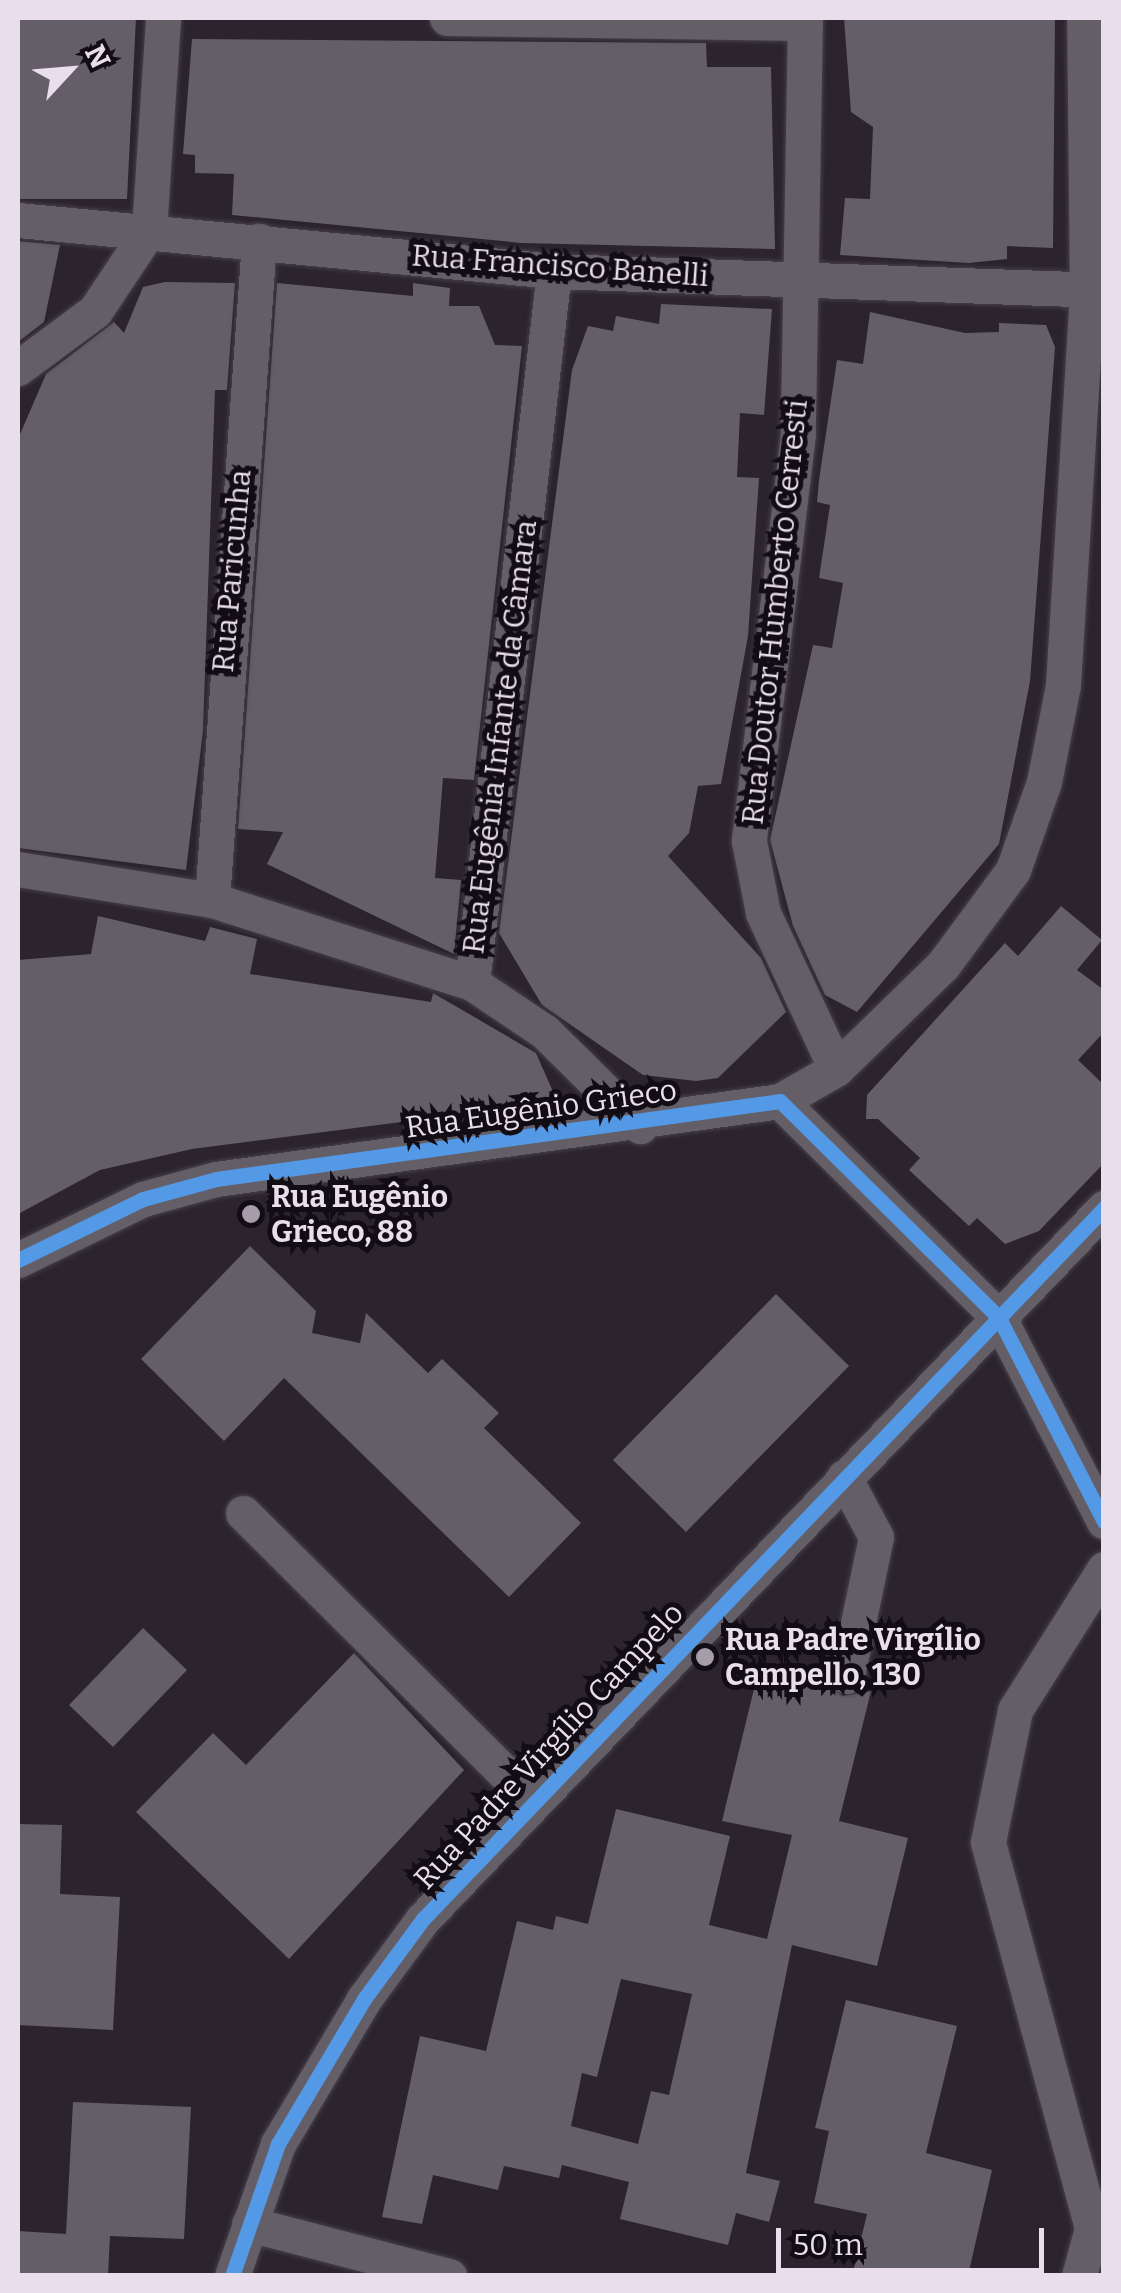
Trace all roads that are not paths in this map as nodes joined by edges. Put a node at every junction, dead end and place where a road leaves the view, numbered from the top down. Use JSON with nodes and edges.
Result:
{"nodes":[{"id":1,"x":163,"y":18,"type":"edge"},
{"id":2,"x":447,"y":18,"type":"edge"},
{"id":3,"x":1084,"y":18,"type":"edge"},
{"id":4,"x":805,"y":20,"type":"edge"},
{"id":5,"x":18,"y":220,"type":"edge"},
{"id":6,"x":149,"y":230,"type":"junction"},
{"id":7,"x":259,"y":241,"type":"junction"},
{"id":8,"x":554,"y":271,"type":"junction"},
{"id":9,"x":804,"y":281,"type":"junction"},
{"id":10,"x":1095,"y":290,"type":"edge"},
{"id":11,"x":18,"y":369,"type":"edge"},
{"id":12,"x":18,"y":869,"type":"edge"},
{"id":13,"x":212,"y":900,"type":"junction"},
{"id":14,"x":472,"y":983,"type":"junction"},
{"id":15,"x":836,"y":1069,"type":"junction"},
{"id":16,"x":780,"y":1101,"type":"junction"},
{"id":17,"x":640,"y":1126,"type":"junction"},
{"id":18,"x":1104,"y":1208,"type":"edge"},
{"id":19,"x":18,"y":1260,"type":"edge"},
{"id":20,"x":999,"y":1318,"type":"junction"},
{"id":21,"x":844,"y":1477,"type":"junction"},
{"id":22,"x":242,"y":1513,"type":"dead end"},
{"id":23,"x":1104,"y":1521,"type":"edge"},
{"id":24,"x":1104,"y":1569,"type":"edge"},
{"id":25,"x":846,"y":1676,"type":"dead end"},
{"id":26,"x":533,"y":1800,"type":"junction"},
{"id":27,"x":249,"y":2224,"type":"junction"},
{"id":28,"x":232,"y":2276,"type":"edge"},
{"id":29,"x":449,"y":2276,"type":"edge"},
{"id":30,"x":1079,"y":2276,"type":"edge"}],
"edges":[{"from":1,"to":6,"type":"street"},
{"from":2,"to":4,"type":"street"},
{"from":3,"to":10,"type":"street","name":"Rua Eugênio Grieco"},
{"from":4,"to":9,"type":"street","name":"Rua Doutor Humberto Cerresti"},
{"from":5,"to":6,"type":"street","name":"Rua Francisco Banelli"},
{"from":6,"to":7,"type":"street","name":"Rua Francisco Banelli"},
{"from":6,"to":11,"type":"street"},
{"from":7,"to":8,"type":"street","name":"Rua Francisco Banelli"},
{"from":7,"to":13,"type":"street","name":"Rua Paricunha"},
{"from":8,"to":9,"type":"street","name":"Rua Francisco Banelli"},
{"from":8,"to":14,"type":"street","name":"Rua Eugênia Infante da Câmara"},
{"from":9,"to":10,"type":"street","name":"Rua Francisco Banelli"},
{"from":9,"to":15,"type":"street","name":"Rua Doutor Humberto Cerresti"},
{"from":10,"to":15,"type":"street","name":"Rua Eugênio Grieco"},
{"from":12,"to":13,"type":"street"},
{"from":13,"to":14,"type":"street"},
{"from":14,"to":17,"type":"street","name":"Rua Eugênia Infante da Câmara"},
{"from":15,"to":16,"type":"street","name":"Rua Eugênio Grieco"},
{"from":16,"to":17,"type":"street","name":"Rua Eugênio Grieco"},
{"from":16,"to":20,"type":"street"},
{"from":17,"to":19,"type":"street","name":"Rua Eugênio Grieco"},
{"from":18,"to":20,"type":"street","name":"Rua Padre Virgílio Campelo"},
{"from":20,"to":21,"type":"street","name":"Rua Padre Virgílio Campelo"},
{"from":20,"to":23,"type":"street"},
{"from":21,"to":25,"type":"street"},
{"from":21,"to":26,"type":"street","name":"Rua Padre Virgílio Campelo"},
{"from":22,"to":26,"type":"street"},
{"from":24,"to":30,"type":"street"},
{"from":26,"to":27,"type":"street","name":"Rua Padre Virgílio Campelo"},
{"from":27,"to":28,"type":"street","name":"Rua Padre Virgílio Campelo"},
{"from":27,"to":29,"type":"street"}]}
